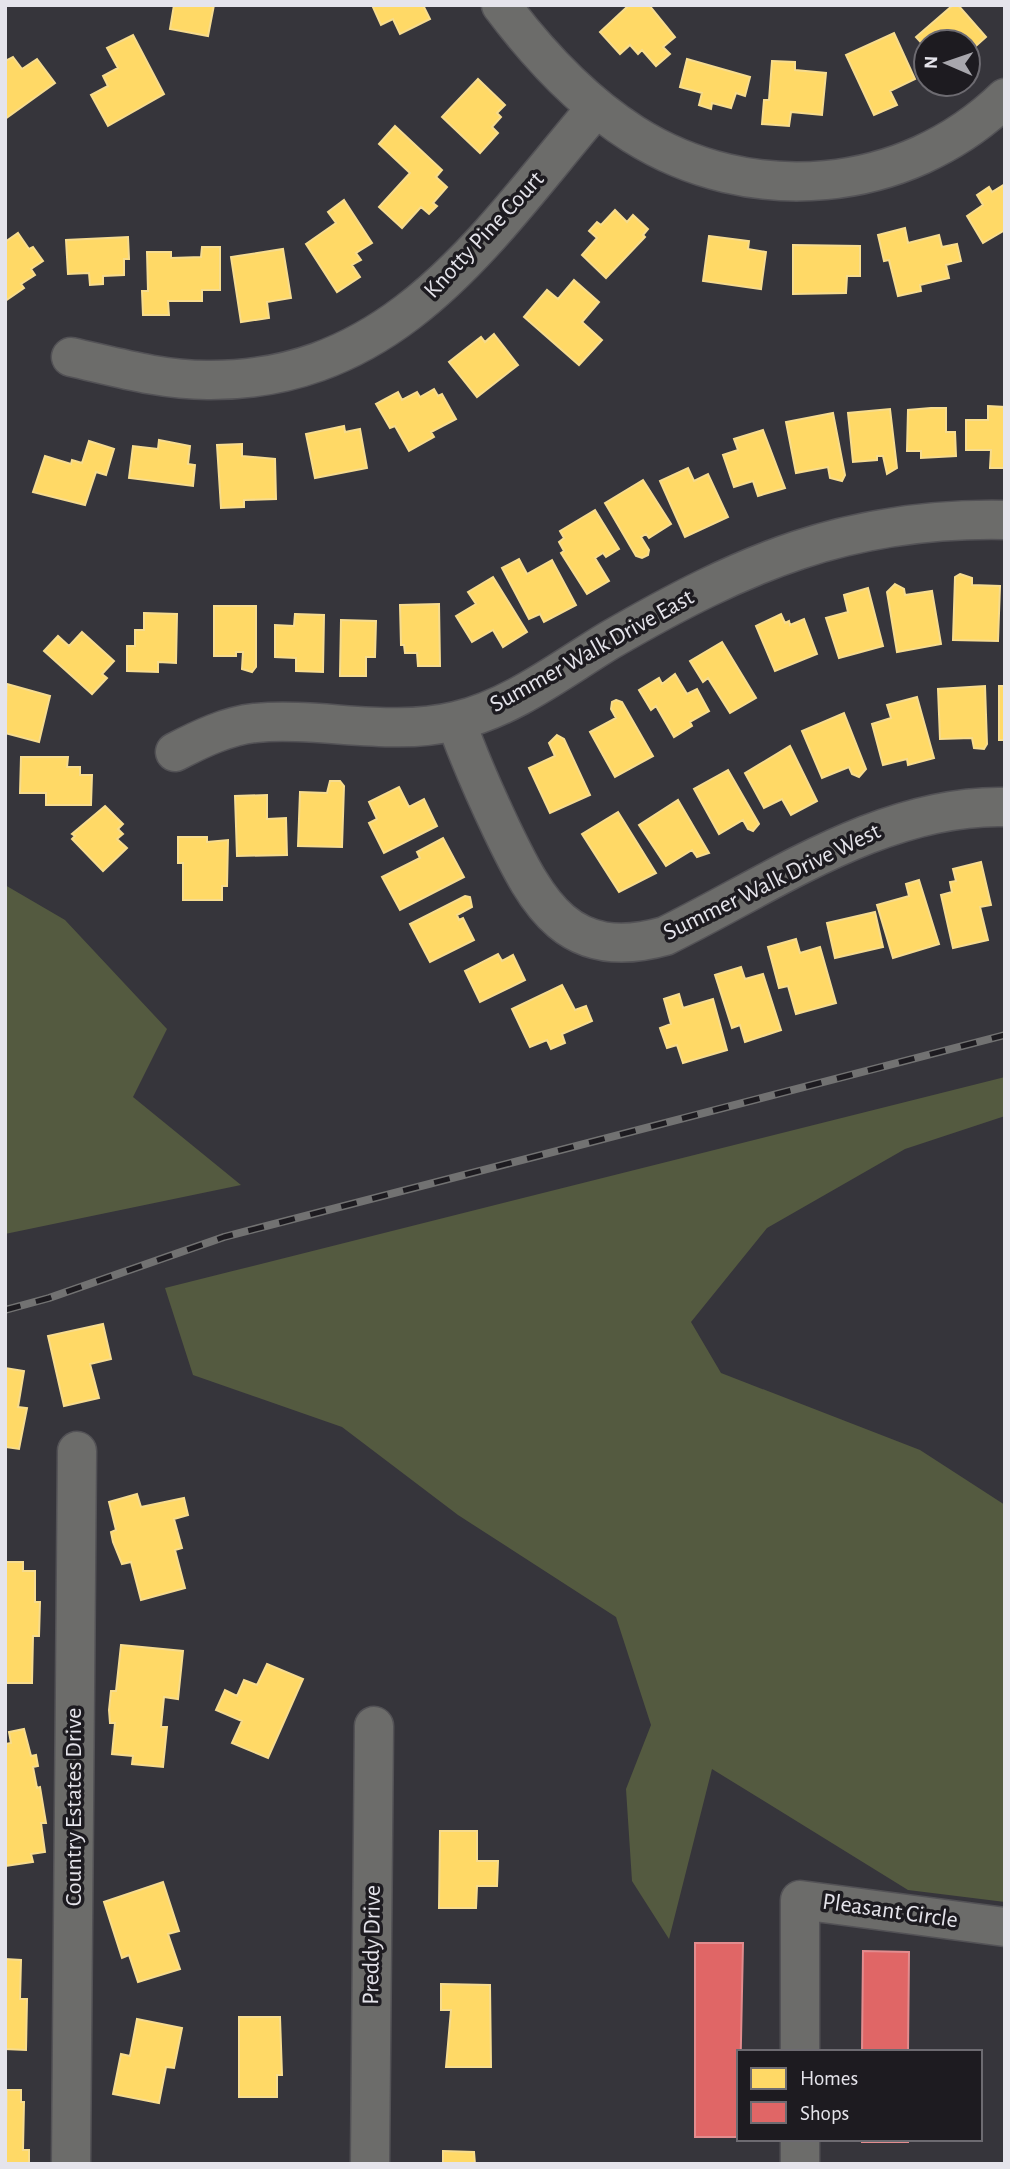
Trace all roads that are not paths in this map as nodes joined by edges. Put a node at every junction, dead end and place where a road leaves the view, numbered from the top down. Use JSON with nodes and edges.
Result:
{"nodes":[{"id":1,"x":501,"y":5,"type":"edge"},
{"id":2,"x":1005,"y":98,"type":"edge"},
{"id":3,"x":596,"y":108,"type":"junction"},
{"id":4,"x":71,"y":357,"type":"dead end"},
{"id":5,"x":1005,"y":520,"type":"edge"},
{"id":6,"x":456,"y":721,"type":"junction"},
{"id":7,"x":175,"y":752,"type":"dead end"},
{"id":8,"x":1005,"y":807,"type":"edge"},
{"id":9,"x":77,"y":1451,"type":"dead end"},
{"id":10,"x":374,"y":1726,"type":"dead end"},
{"id":11,"x":1005,"y":1927,"type":"edge"},
{"id":12,"x":800,"y":2050,"type":"edge"},
{"id":13,"x":800,"y":2141,"type":"edge"},
{"id":14,"x":71,"y":2164,"type":"edge"},
{"id":15,"x":370,"y":2164,"type":"edge"},
{"id":16,"x":800,"y":2164,"type":"edge"}],
"edges":[{"from":1,"to":3,"type":"street"},
{"from":2,"to":3,"type":"street"},
{"from":3,"to":4,"type":"street","name":"Knotty Pine Court"},
{"from":5,"to":6,"type":"street","name":"Summer Walk Drive East"},
{"from":6,"to":7,"type":"street","name":"Summer Walk Drive East"},
{"from":6,"to":8,"type":"street","name":"Summer Walk Drive West"},
{"from":9,"to":14,"type":"street","name":"Country Estates Drive"},
{"from":10,"to":15,"type":"street","name":"Preddy Drive"},
{"from":11,"to":12,"type":"street","name":"Pleasant Circle"},
{"from":13,"to":16,"type":"street"}]}
